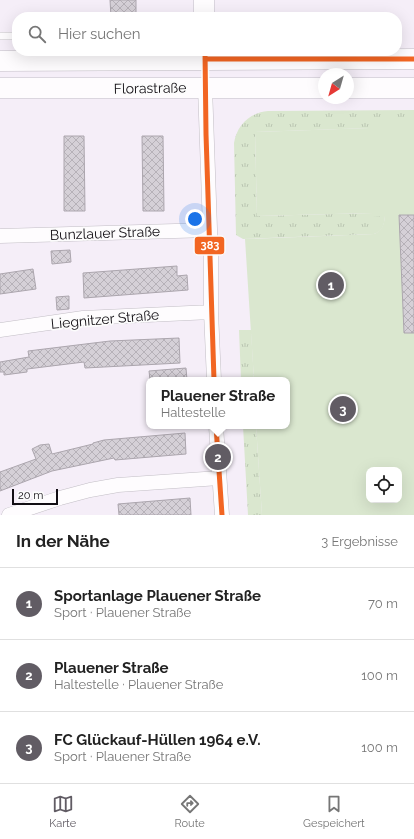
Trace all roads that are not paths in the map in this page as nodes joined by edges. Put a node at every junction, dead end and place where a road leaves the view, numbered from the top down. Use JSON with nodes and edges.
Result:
{"nodes":[{"id":1,"x":204,"y":0,"type":"edge"},
{"id":2,"x":204,"y":12,"type":"edge"},
{"id":3,"x":0,"y":36,"type":"edge"},
{"id":4,"x":12,"y":36,"type":"edge"},
{"id":5,"x":171,"y":56,"type":"edge"},
{"id":6,"x":205,"y":56,"type":"edge"},
{"id":7,"x":257,"y":56,"type":"edge"},
{"id":8,"x":414,"y":59,"type":"edge"},
{"id":9,"x":0,"y":61,"type":"edge"},
{"id":10,"x":205,"y":87,"type":"junction"},
{"id":11,"x":0,"y":88,"type":"edge"},
{"id":12,"x":318,"y":88,"type":"edge"},
{"id":13,"x":354,"y":88,"type":"edge"},
{"id":14,"x":414,"y":88,"type":"edge"},
{"id":15,"x":210,"y":230,"type":"junction"},
{"id":16,"x":0,"y":236,"type":"edge"},
{"id":17,"x":211,"y":312,"type":"junction"},
{"id":18,"x":0,"y":330,"type":"edge"},
{"id":19,"x":214,"y":377,"type":"edge"},
{"id":20,"x":216,"y":429,"type":"edge"},
{"id":21,"x":219,"y":478,"type":"junction"},
{"id":22,"x":9,"y":515,"type":"edge"},
{"id":23,"x":222,"y":515,"type":"edge"}],
"edges":[{"from":1,"to":2,"type":"main road"},
{"from":3,"to":4,"type":"lane"},
{"from":5,"to":9,"type":"main road","name":"Florastraße"},
{"from":6,"to":10,"type":"main road"},
{"from":7,"to":8,"type":"main road","name":"Florastraße"},
{"from":10,"to":11,"type":"main road","name":"Florastraße"},
{"from":10,"to":12,"type":"main road","name":"Florastraße"},
{"from":10,"to":15,"type":"street"},
{"from":13,"to":14,"type":"main road"},
{"from":15,"to":16,"type":"street","name":"Bunzlauer Straße"},
{"from":15,"to":17,"type":"street"},
{"from":17,"to":18,"type":"street","name":"Liegnitzer Straße"},
{"from":17,"to":19,"type":"street"},
{"from":20,"to":21,"type":"street"},
{"from":21,"to":22,"type":"street"},
{"from":21,"to":23,"type":"street"}]}
